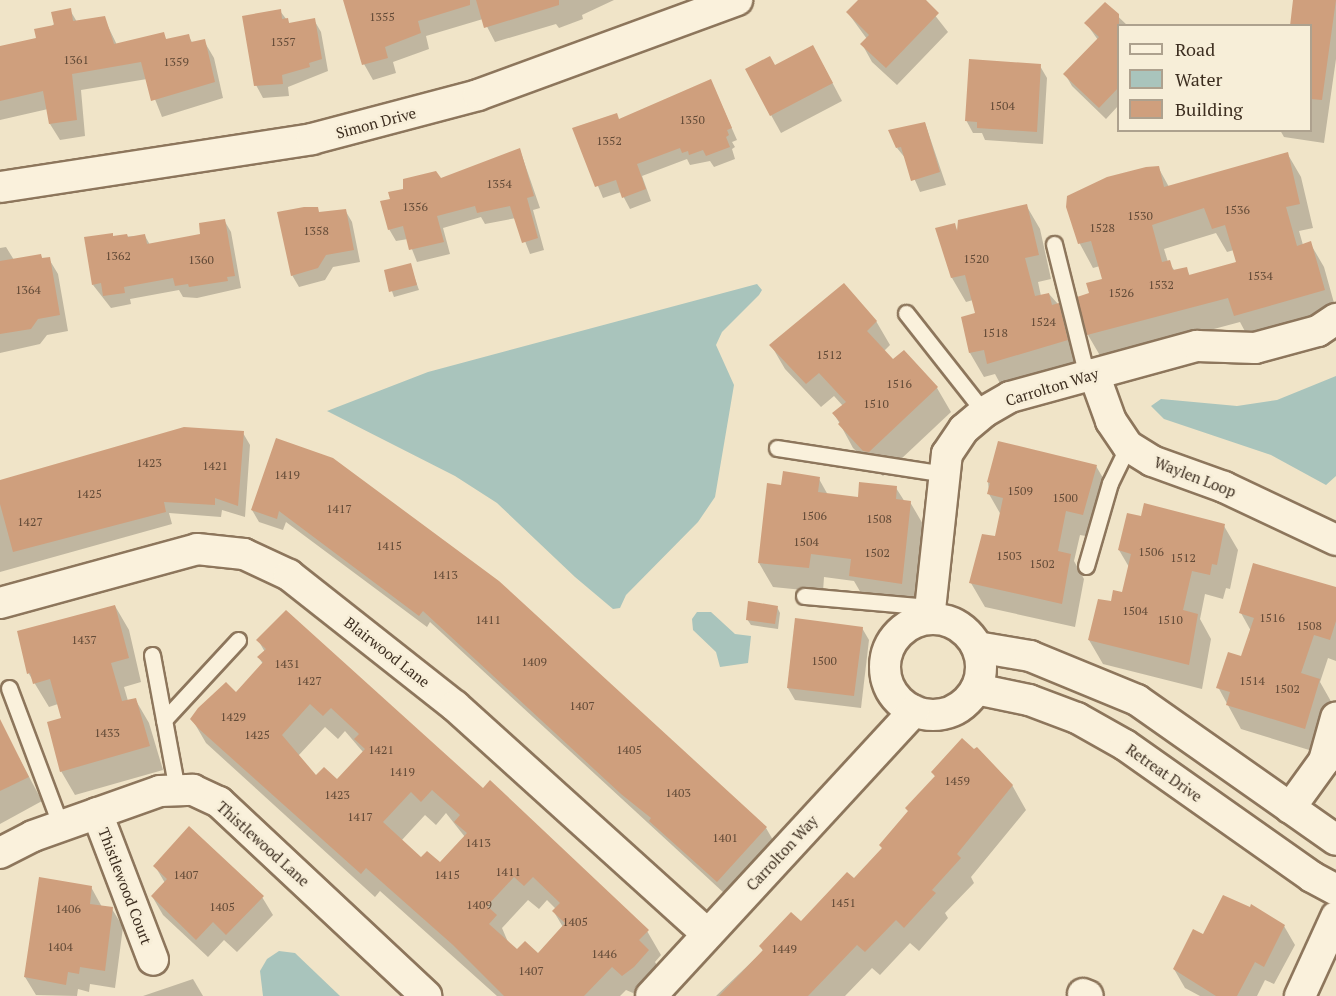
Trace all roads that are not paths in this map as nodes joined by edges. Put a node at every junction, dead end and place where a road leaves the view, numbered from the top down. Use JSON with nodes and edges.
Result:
{"nodes":[{"id":1,"x":737,"y":0,"type":"edge"},
{"id":2,"x":0,"y":187,"type":"edge"},
{"id":3,"x":1054,"y":244,"type":"dead end"},
{"id":4,"x":906,"y":313,"type":"dead end"},
{"id":5,"x":1336,"y":319,"type":"edge"},
{"id":6,"x":1091,"y":375,"type":"junction"},
{"id":7,"x":984,"y":412,"type":"junction"},
{"id":8,"x":1128,"y":446,"type":"junction"},
{"id":9,"x":777,"y":448,"type":"dead end"},
{"id":10,"x":945,"y":474,"type":"junction"},
{"id":11,"x":1336,"y":540,"type":"edge"},
{"id":12,"x":1086,"y":566,"type":"dead end"},
{"id":13,"x":804,"y":596,"type":"dead end"},
{"id":14,"x":0,"y":603,"type":"edge"},
{"id":15,"x":929,"y":613,"type":"junction"},
{"id":16,"x":238,"y":640,"type":"dead end"},
{"id":17,"x":977,"y":647,"type":"junction"},
{"id":18,"x":152,"y":655,"type":"dead end"},
{"id":19,"x":9,"y":688,"type":"dead end"},
{"id":20,"x":976,"y":689,"type":"junction"},
{"id":21,"x":914,"y":711,"type":"junction"},
{"id":22,"x":1336,"y":718,"type":"edge"},
{"id":23,"x":164,"y":720,"type":"junction"},
{"id":24,"x":177,"y":790,"type":"junction"},
{"id":25,"x":1290,"y":808,"type":"junction"},
{"id":26,"x":97,"y":813,"type":"junction"},
{"id":27,"x":61,"y":826,"type":"junction"},
{"id":28,"x":1336,"y":840,"type":"edge"},
{"id":29,"x":0,"y":853,"type":"edge"},
{"id":30,"x":1336,"y":890,"type":"edge"},
{"id":31,"x":1336,"y":916,"type":"edge"},
{"id":32,"x":707,"y":934,"type":"junction"},
{"id":33,"x":153,"y":960,"type":"dead end"},
{"id":34,"x":426,"y":996,"type":"edge"},
{"id":35,"x":651,"y":996,"type":"edge"},
{"id":36,"x":1300,"y":996,"type":"edge"}],
"edges":[{"from":1,"to":2,"type":"street","name":"Simon Drive"},
{"from":3,"to":6,"type":"lane"},
{"from":4,"to":7,"type":"lane"},
{"from":5,"to":6,"type":"street","name":"Carrolton Way"},
{"from":6,"to":7,"type":"street","name":"Carrolton Way"},
{"from":6,"to":8,"type":"street","name":"Waylen Loop"},
{"from":7,"to":10,"type":"street","name":"Carrolton Way"},
{"from":8,"to":11,"type":"street","name":"Waylen Loop"},
{"from":8,"to":12,"type":"lane"},
{"from":9,"to":10,"type":"lane"},
{"from":10,"to":15,"type":"street","name":"Carrolton Way"},
{"from":13,"to":15,"type":"lane"},
{"from":14,"to":32,"type":"street","name":"Blairwood Lane"},
{"from":15,"to":17,"type":"street"},
{"from":15,"to":21,"type":"street"},
{"from":16,"to":23,"type":"lane"},
{"from":17,"to":20,"type":"street"},
{"from":17,"to":25,"type":"street"},
{"from":18,"to":23,"type":"lane"},
{"from":19,"to":27,"type":"lane"},
{"from":20,"to":21,"type":"street"},
{"from":20,"to":30,"type":"street","name":"Retreat Drive"},
{"from":21,"to":32,"type":"street","name":"Carrolton Way"},
{"from":22,"to":25,"type":"street"},
{"from":23,"to":24,"type":"lane"},
{"from":24,"to":26,"type":"street","name":"Thistlewood Lane"},
{"from":24,"to":34,"type":"street","name":"Thistlewood Lane"},
{"from":25,"to":28,"type":"street"},
{"from":26,"to":27,"type":"street","name":"Thistlewood Lane"},
{"from":26,"to":33,"type":"street","name":"Thistlewood Court"},
{"from":27,"to":29,"type":"street","name":"Thistlewood Lane"},
{"from":31,"to":36,"type":"street"},
{"from":32,"to":35,"type":"street","name":"Carrolton Way"}]}
